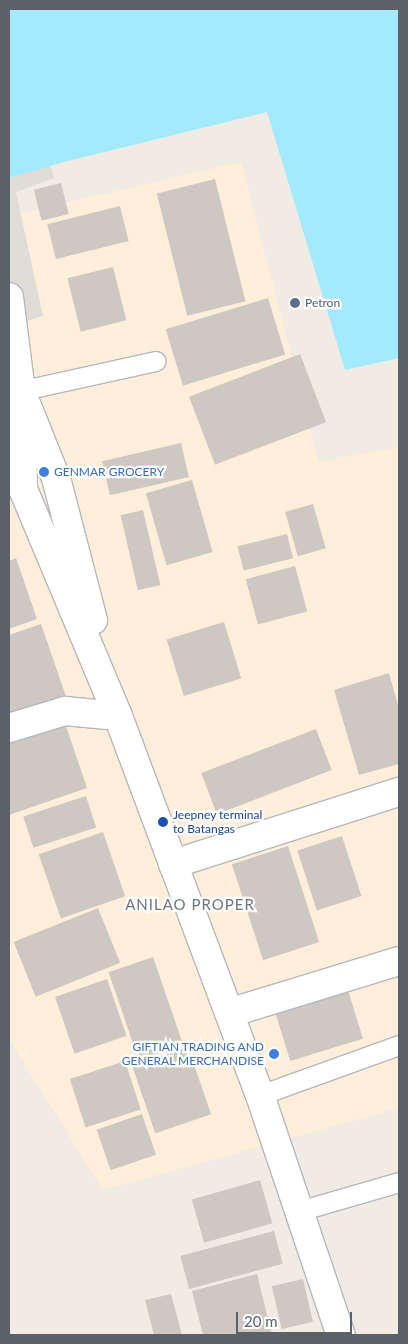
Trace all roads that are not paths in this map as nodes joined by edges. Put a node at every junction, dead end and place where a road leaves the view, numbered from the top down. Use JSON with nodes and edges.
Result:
{"nodes":[{"id":1,"x":9,"y":297,"type":"edge"},
{"id":2,"x":156,"y":361,"type":"dead end"},
{"id":3,"x":15,"y":392,"type":"edge"},
{"id":4,"x":118,"y":716,"type":"junction"},
{"id":5,"x":9,"y":728,"type":"edge"},
{"id":6,"x":399,"y":792,"type":"edge"},
{"id":7,"x":173,"y":864,"type":"junction"},
{"id":8,"x":399,"y":960,"type":"edge"},
{"id":9,"x":229,"y":1013,"type":"junction"},
{"id":10,"x":399,"y":1045,"type":"edge"},
{"id":11,"x":260,"y":1095,"type":"junction"},
{"id":12,"x":399,"y":1182,"type":"edge"},
{"id":13,"x":299,"y":1210,"type":"junction"},
{"id":14,"x":341,"y":1335,"type":"edge"}],
"edges":[{"from":1,"to":3,"type":"street"},
{"from":2,"to":3,"type":"lane"},
{"from":3,"to":4,"type":"street"},
{"from":4,"to":5,"type":"street"},
{"from":4,"to":7,"type":"street"},
{"from":6,"to":7,"type":"street"},
{"from":7,"to":9,"type":"street"},
{"from":8,"to":9,"type":"street"},
{"from":9,"to":11,"type":"street"},
{"from":10,"to":11,"type":"lane"},
{"from":11,"to":13,"type":"street"},
{"from":12,"to":13,"type":"lane"},
{"from":13,"to":14,"type":"street"}]}
